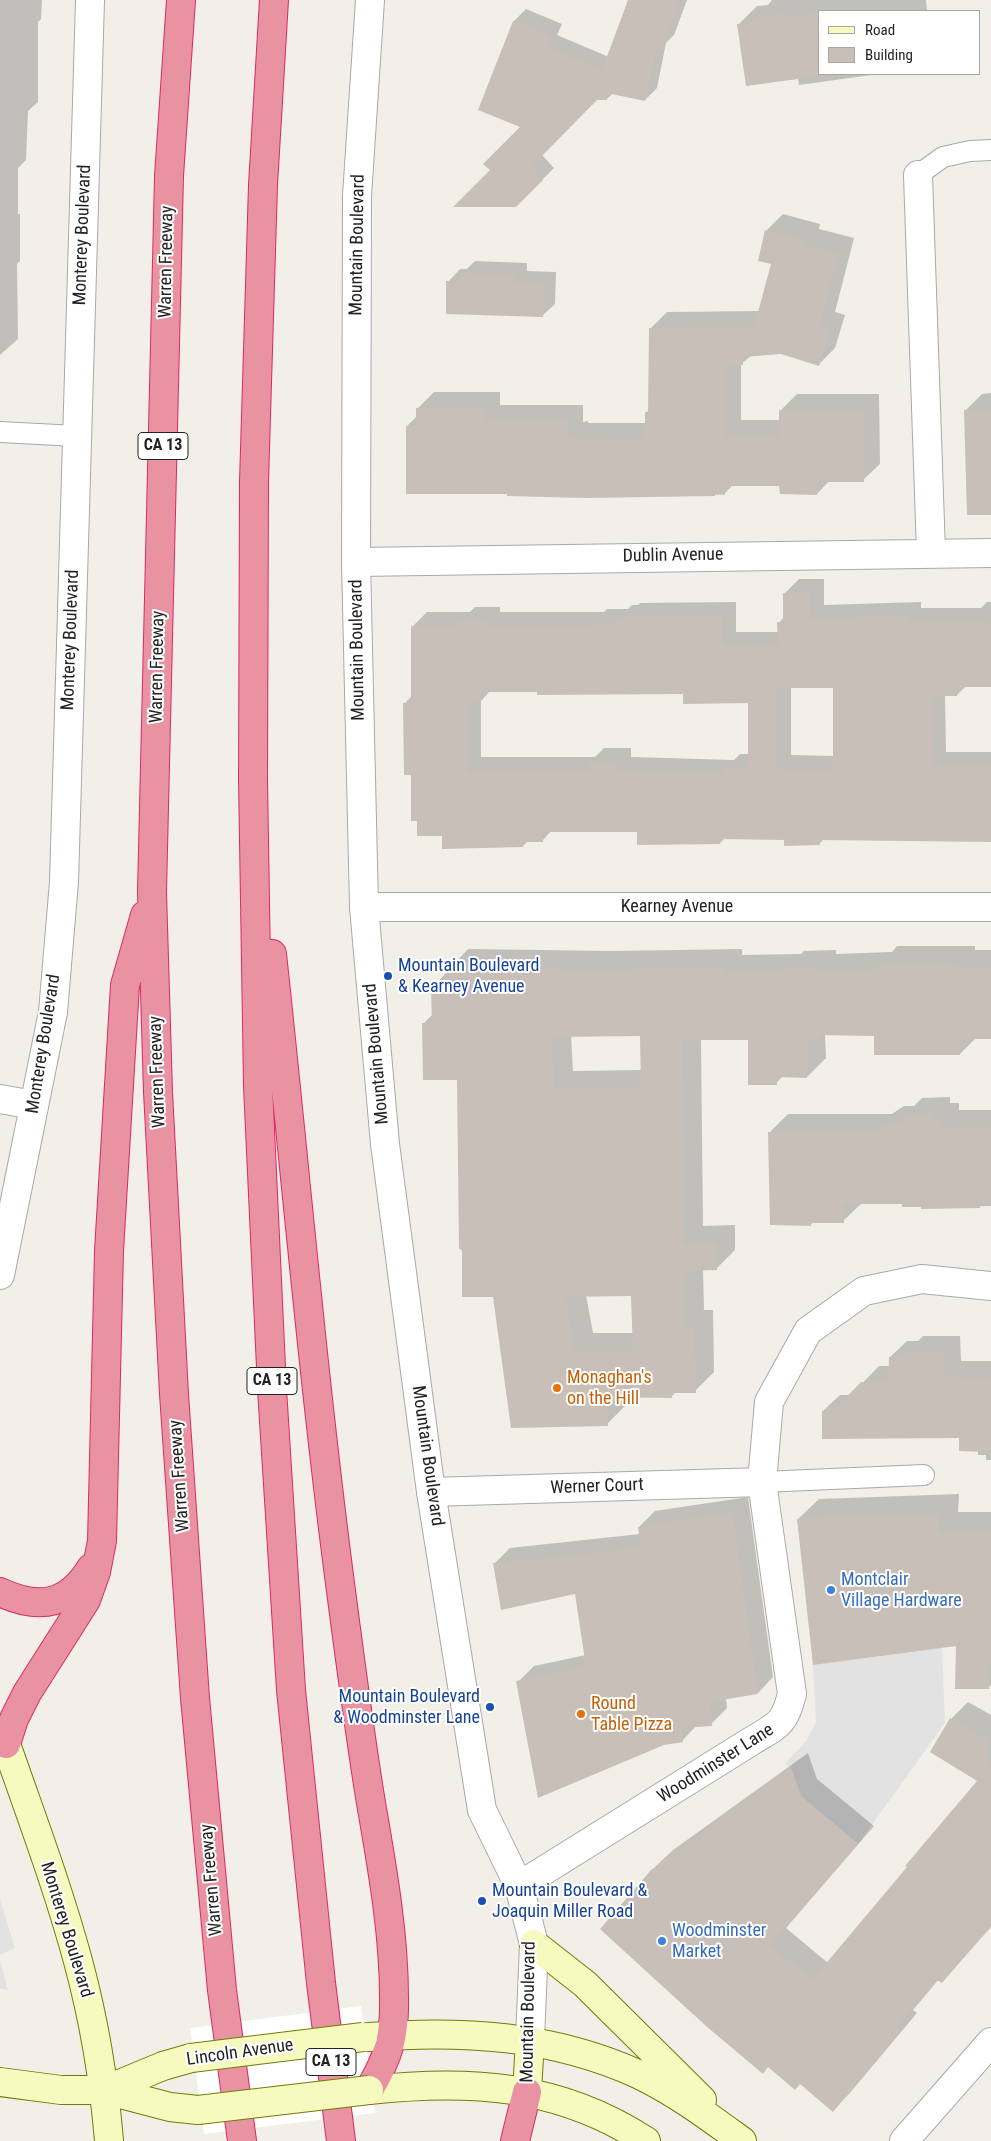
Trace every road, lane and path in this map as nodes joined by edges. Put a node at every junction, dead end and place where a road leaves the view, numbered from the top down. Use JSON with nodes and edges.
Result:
{"nodes":[{"id":1,"x":90,"y":0,"type":"edge"},
{"id":2,"x":181,"y":0,"type":"edge"},
{"id":3,"x":274,"y":0,"type":"edge"},
{"id":4,"x":370,"y":0,"type":"edge"},
{"id":5,"x":991,"y":150,"type":"edge"},
{"id":6,"x":918,"y":175,"type":"joint"},
{"id":7,"x":0,"y":432,"type":"edge"},
{"id":8,"x":77,"y":436,"type":"junction"},
{"id":9,"x":931,"y":552,"type":"junction"},
{"id":10,"x":991,"y":553,"type":"edge"},
{"id":11,"x":356,"y":562,"type":"junction"},
{"id":12,"x":253,"y":778,"type":"junction"},
{"id":13,"x":152,"y":892,"type":"junction"},
{"id":14,"x":991,"y":907,"type":"edge"},
{"id":15,"x":364,"y":908,"type":"junction"},
{"id":16,"x":0,"y":1099,"type":"edge"},
{"id":17,"x":34,"y":1105,"type":"junction"},
{"id":18,"x":0,"y":1275,"type":"edge"},
{"id":19,"x":991,"y":1286,"type":"edge"},
{"id":20,"x":924,"y":1475,"type":"dead end"},
{"id":21,"x":762,"y":1482,"type":"junction"},
{"id":22,"x":431,"y":1492,"type":"junction"},
{"id":23,"x":102,"y":1541,"type":"junction"},
{"id":24,"x":0,"y":1592,"type":"edge"},
{"id":25,"x":3,"y":1734,"type":"edge"},
{"id":26,"x":519,"y":1886,"type":"junction"},
{"id":27,"x":534,"y":1944,"type":"junction"},
{"id":28,"x":393,"y":2035,"type":"junction"},
{"id":29,"x":530,"y":2040,"type":"junction"},
{"id":30,"x":991,"y":2042,"type":"edge"},
{"id":31,"x":0,"y":2082,"type":"edge"},
{"id":32,"x":105,"y":2090,"type":"junction"},
{"id":33,"x":369,"y":2090,"type":"junction"},
{"id":34,"x":527,"y":2092,"type":"junction"},
{"id":35,"x":110,"y":2141,"type":"edge"},
{"id":36,"x":242,"y":2141,"type":"edge"},
{"id":37,"x":341,"y":2141,"type":"edge"},
{"id":38,"x":515,"y":2141,"type":"edge"},
{"id":39,"x":646,"y":2141,"type":"edge"},
{"id":40,"x":743,"y":2141,"type":"edge"},
{"id":41,"x":904,"y":2141,"type":"edge"}],
"edges":[{"from":1,"to":8,"type":"street","name":"Monterey Boulevard"},
{"from":2,"to":13,"type":"highway","name":"Warren Freeway","number":"CA 13"},
{"from":3,"to":12,"type":"highway","number":"CA 13"},
{"from":4,"to":11,"type":"street","name":"Mountain Boulevard"},
{"from":5,"to":6,"type":"lane"},
{"from":6,"to":9,"type":"street"},
{"from":7,"to":8,"type":"lane"},
{"from":8,"to":17,"type":"street","name":"Monterey Boulevard"},
{"from":9,"to":10,"type":"street","name":"Dublin Avenue"},
{"from":9,"to":11,"type":"street","name":"Dublin Avenue"},
{"from":11,"to":15,"type":"street","name":"Mountain Boulevard"},
{"from":12,"to":28,"type":"highway"},
{"from":12,"to":37,"type":"highway","number":"CA 13"},
{"from":13,"to":23,"type":"highway"},
{"from":13,"to":36,"type":"highway","name":"Warren Freeway","number":"CA 13"},
{"from":14,"to":15,"type":"street","name":"Kearney Avenue"},
{"from":15,"to":22,"type":"street","name":"Mountain Boulevard"},
{"from":16,"to":17,"type":"street"},
{"from":17,"to":18,"type":"street","name":"Monterey Boulevard"},
{"from":19,"to":21,"type":"street","name":"Woodminster Lane"},
{"from":20,"to":21,"type":"lane"},
{"from":21,"to":22,"type":"street","name":"Werner Court"},
{"from":21,"to":26,"type":"street","name":"Woodminster Lane"},
{"from":22,"to":26,"type":"street","name":"Mountain Boulevard"},
{"from":23,"to":24,"type":"highway"},
{"from":23,"to":25,"type":"highway"},
{"from":25,"to":32,"type":"main road","name":"Monterey Boulevard"},
{"from":26,"to":27,"type":"street","name":"Mountain Boulevard"},
{"from":27,"to":29,"type":"street","name":"Mountain Boulevard"},
{"from":27,"to":40,"type":"main road"},
{"from":28,"to":29,"type":"main road","name":"Lincoln Avenue"},
{"from":28,"to":32,"type":"main road","name":"Lincoln Avenue","bridge":true},
{"from":28,"to":33,"type":"highway"},
{"from":29,"to":34,"type":"main road","name":"Mountain Boulevard"},
{"from":29,"to":40,"type":"main road","name":"Lincoln Avenue"},
{"from":30,"to":41,"type":"street"},
{"from":31,"to":32,"type":"main road","name":"Lincoln Avenue"},
{"from":32,"to":33,"type":"main road","name":"Lincoln Avenue","bridge":true},
{"from":32,"to":35,"type":"main road","name":"Monterey Boulevard"},
{"from":33,"to":34,"type":"main road","name":"Lincoln Avenue"},
{"from":34,"to":38,"type":"highway"},
{"from":34,"to":39,"type":"main road","name":"Lincoln Avenue"}]}
